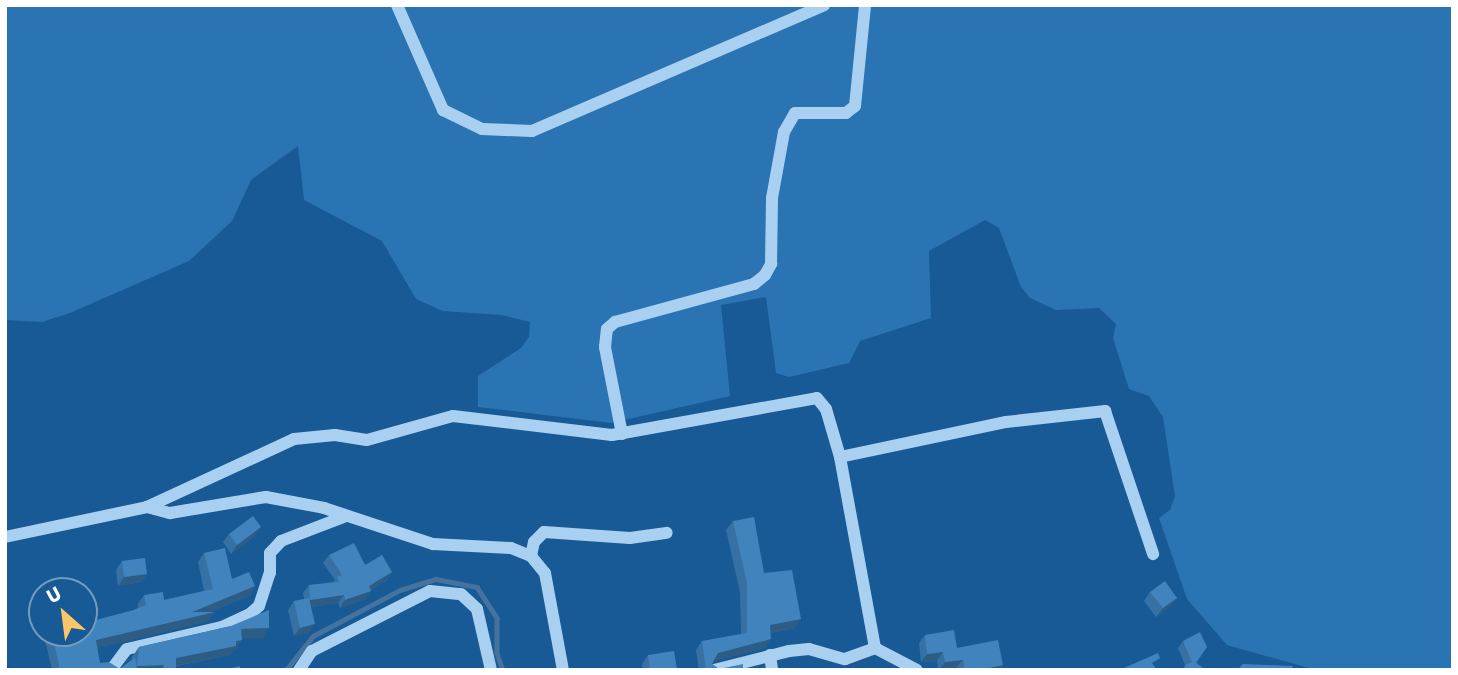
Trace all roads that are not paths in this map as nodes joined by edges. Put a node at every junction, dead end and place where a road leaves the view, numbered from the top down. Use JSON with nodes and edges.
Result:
{"nodes":[{"id":1,"x":397,"y":5,"type":"edge"},
{"id":2,"x":824,"y":5,"type":"edge"},
{"id":3,"x":865,"y":5,"type":"edge"},
{"id":4,"x":622,"y":434,"type":"junction"},
{"id":5,"x":840,"y":457,"type":"junction"},
{"id":6,"x":147,"y":507,"type":"junction"},
{"id":7,"x":346,"y":515,"type":"junction"},
{"id":8,"x":667,"y":534,"type":"dead end"},
{"id":9,"x":5,"y":537,"type":"edge"},
{"id":10,"x":1153,"y":554,"type":"dead end"},
{"id":11,"x":531,"y":556,"type":"junction"},
{"id":12,"x":875,"y":648,"type":"junction"},
{"id":13,"x":771,"y":655,"type":"junction"},
{"id":14,"x":111,"y":670,"type":"edge"},
{"id":15,"x":299,"y":670,"type":"edge"},
{"id":16,"x":491,"y":670,"type":"edge"},
{"id":17,"x":563,"y":670,"type":"edge"},
{"id":18,"x":714,"y":670,"type":"edge"},
{"id":19,"x":772,"y":670,"type":"edge"},
{"id":20,"x":917,"y":670,"type":"edge"}],
"edges":[{"from":1,"to":2,"type":"street"},
{"from":3,"to":4,"type":"street"},
{"from":4,"to":5,"type":"street"},
{"from":4,"to":6,"type":"street"},
{"from":5,"to":10,"type":"street"},
{"from":5,"to":12,"type":"street"},
{"from":6,"to":7,"type":"street"},
{"from":6,"to":9,"type":"street"},
{"from":7,"to":11,"type":"street"},
{"from":7,"to":14,"type":"street"},
{"from":8,"to":11,"type":"street"},
{"from":11,"to":17,"type":"street"},
{"from":12,"to":13,"type":"street"},
{"from":12,"to":20,"type":"street"},
{"from":13,"to":18,"type":"street"},
{"from":13,"to":19,"type":"street"},
{"from":15,"to":16,"type":"street"}]}
